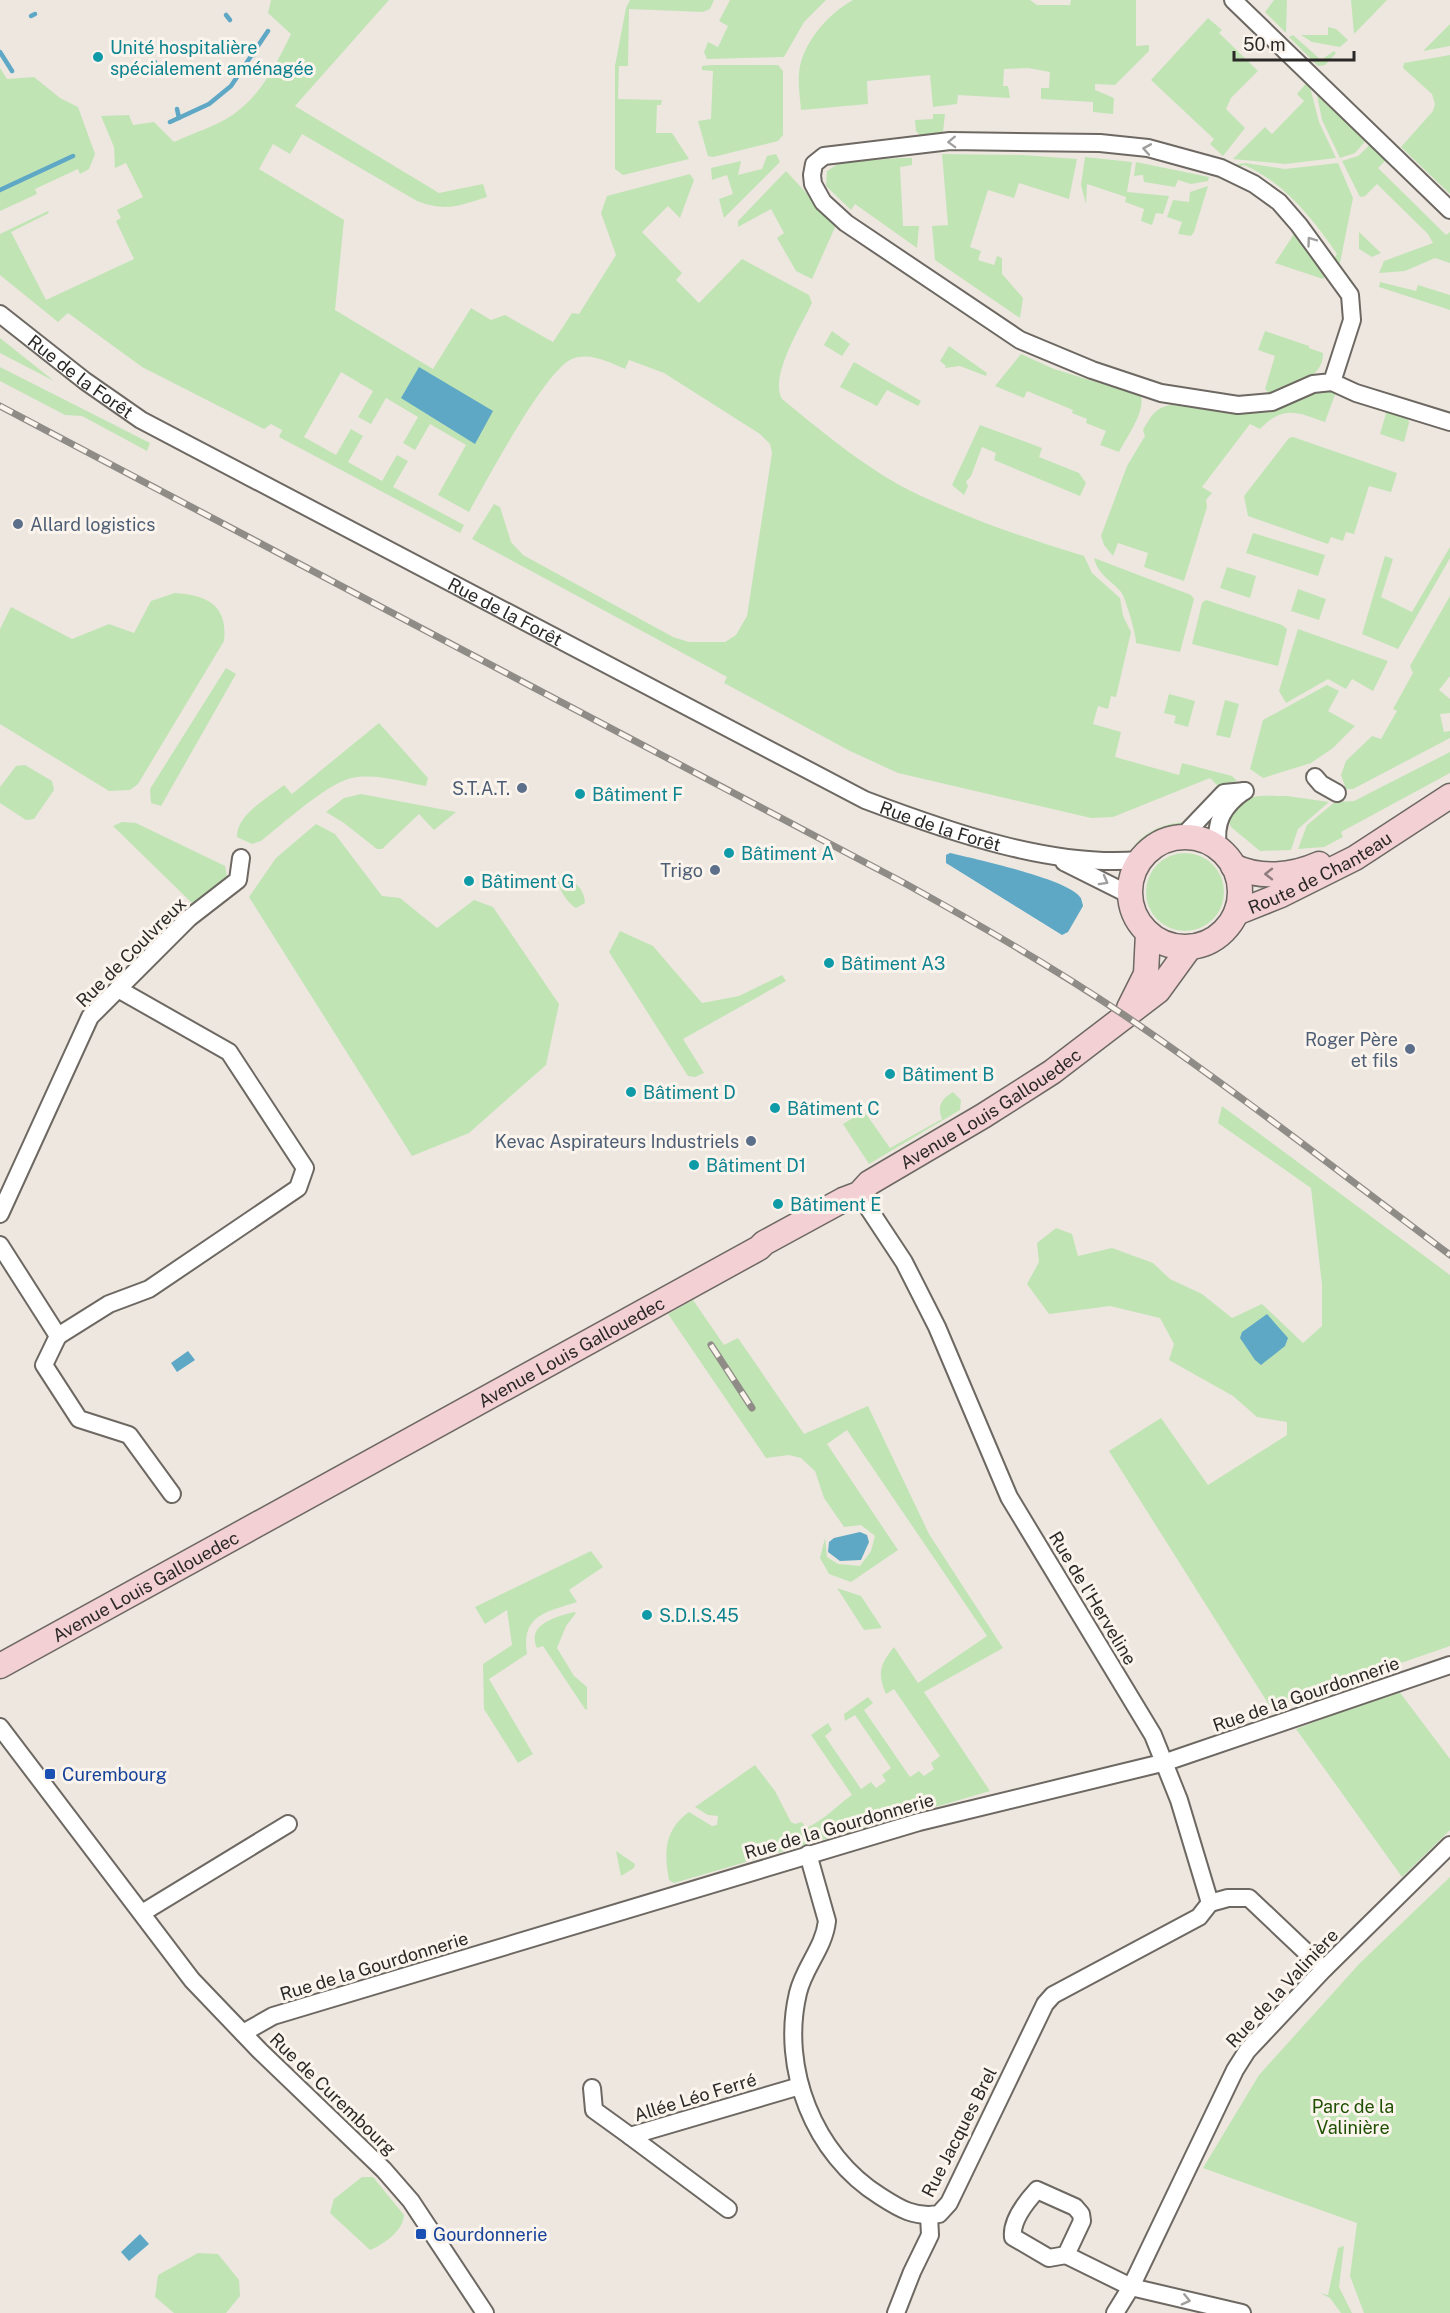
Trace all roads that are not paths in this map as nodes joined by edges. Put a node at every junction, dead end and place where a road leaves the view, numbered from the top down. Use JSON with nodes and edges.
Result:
{"nodes":[{"id":1,"x":1233,"y":0,"type":"edge"},
{"id":2,"x":1450,"y":210,"type":"edge"},
{"id":3,"x":0,"y":314,"type":"edge"},
{"id":4,"x":1332,"y":382,"type":"junction"},
{"id":5,"x":1446,"y":421,"type":"edge"},
{"id":6,"x":1315,"y":777,"type":"dead end"},
{"id":7,"x":1337,"y":793,"type":"dead end"},
{"id":8,"x":1450,"y":796,"type":"edge"},
{"id":9,"x":1400,"y":826,"type":"junction"},
{"id":10,"x":1182,"y":837,"type":"junction"},
{"id":11,"x":1038,"y":852,"type":"junction"},
{"id":12,"x":1226,"y":857,"type":"junction"},
{"id":13,"x":241,"y":858,"type":"dead end"},
{"id":14,"x":1140,"y":861,"type":"junction"},
{"id":15,"x":1130,"y":895,"type":"junction"},
{"id":16,"x":1236,"y":914,"type":"junction"},
{"id":17,"x":1148,"y":933,"type":"junction"},
{"id":18,"x":1190,"y":947,"type":"junction"},
{"id":19,"x":118,"y":989,"type":"junction"},
{"id":20,"x":1126,"y":1013,"type":"junction"},
{"id":21,"x":860,"y":1194,"type":"junction"},
{"id":22,"x":0,"y":1214,"type":"edge"},
{"id":23,"x":0,"y":1245,"type":"edge"},
{"id":24,"x":58,"y":1336,"type":"junction"},
{"id":25,"x":172,"y":1494,"type":"dead end"},
{"id":26,"x":1450,"y":1665,"type":"edge"},
{"id":27,"x":0,"y":1666,"type":"edge"},
{"id":28,"x":0,"y":1727,"type":"edge"},
{"id":29,"x":1166,"y":1762,"type":"junction"},
{"id":30,"x":288,"y":1824,"type":"dead end"},
{"id":31,"x":1450,"y":1845,"type":"edge"},
{"id":32,"x":808,"y":1854,"type":"junction"},
{"id":33,"x":1210,"y":1903,"type":"junction"},
{"id":34,"x":142,"y":1913,"type":"junction"},
{"id":35,"x":1324,"y":1969,"type":"junction"},
{"id":36,"x":243,"y":2033,"type":"junction"},
{"id":37,"x":800,"y":2086,"type":"junction"},
{"id":38,"x":592,"y":2088,"type":"dead end"},
{"id":39,"x":630,"y":2136,"type":"junction"},
{"id":40,"x":728,"y":2208,"type":"dead end"},
{"id":41,"x":928,"y":2215,"type":"junction"},
{"id":42,"x":1066,"y":2255,"type":"junction"},
{"id":43,"x":1131,"y":2287,"type":"junction"},
{"id":44,"x":485,"y":2313,"type":"edge"},
{"id":45,"x":896,"y":2313,"type":"edge"},
{"id":46,"x":1115,"y":2313,"type":"edge"},
{"id":47,"x":1242,"y":2313,"type":"edge"}],
"edges":[{"from":1,"to":2,"type":"street"},
{"from":3,"to":11,"type":"street","name":"Rue de la Forêt"},
{"from":4,"to":4,"type":"street","one_way":true},
{"from":4,"to":5,"type":"street"},
{"from":6,"to":7,"type":"street"},
{"from":8,"to":9,"type":"main road","name":"Route de Chanteau"},
{"from":9,"to":12,"type":"main road","name":"Route de Chanteau","one_way":true},
{"from":9,"to":16,"type":"main road","name":"Route de Chanteau"},
{"from":10,"to":12,"type":"main road"},
{"from":10,"to":12,"type":"street"},
{"from":10,"to":14,"type":"main road"},
{"from":11,"to":14,"type":"street","name":"Rue de la Forêt"},
{"from":11,"to":15,"type":"street","name":"Rue de la Forêt","one_way":true},
{"from":12,"to":16,"type":"main road"},
{"from":13,"to":19,"type":"street","name":"Rue de Coulvreux"},
{"from":14,"to":15,"type":"main road"},
{"from":15,"to":17,"type":"main road"},
{"from":16,"to":18,"type":"main road"},
{"from":17,"to":18,"type":"main road"},
{"from":17,"to":20,"type":"main road","name":"Avenue Louis Gallouedec"},
{"from":18,"to":20,"type":"main road","name":"Avenue Louis Gallouedec"},
{"from":19,"to":22,"type":"street","name":"Rue de Coulvreux"},
{"from":19,"to":24,"type":"street"},
{"from":20,"to":21,"type":"main road","name":"Avenue Louis Gallouedec"},
{"from":21,"to":27,"type":"main road","name":"Avenue Louis Gallouedec"},
{"from":21,"to":29,"type":"street","name":"Rue de l'Herveline"},
{"from":23,"to":24,"type":"street"},
{"from":24,"to":25,"type":"street"},
{"from":26,"to":29,"type":"street","name":"Rue de la Gourdonnerie"},
{"from":28,"to":34,"type":"street","name":"Rue de Curembourg"},
{"from":29,"to":32,"type":"street","name":"Rue de la Gourdonnerie"},
{"from":29,"to":33,"type":"street","name":"Rue de l'Herveline"},
{"from":30,"to":34,"type":"street"},
{"from":31,"to":35,"type":"street","name":"Rue de la Valinière"},
{"from":32,"to":36,"type":"street","name":"Rue de la Gourdonnerie"},
{"from":32,"to":37,"type":"street","name":"Rue Jacques Brel"},
{"from":33,"to":35,"type":"street"},
{"from":33,"to":41,"type":"street","name":"Rue Jacques Brel"},
{"from":34,"to":36,"type":"street","name":"Rue de Curembourg"},
{"from":35,"to":43,"type":"street","name":"Rue de la Valinière"},
{"from":36,"to":44,"type":"street","name":"Rue de Curembourg"},
{"from":37,"to":39,"type":"street","name":"Allée Léo Ferré"},
{"from":37,"to":41,"type":"street","name":"Rue Jacques Brel"},
{"from":38,"to":39,"type":"street","name":"Allée Léo Ferré"},
{"from":39,"to":40,"type":"street"},
{"from":41,"to":45,"type":"street"},
{"from":42,"to":42,"type":"street"},
{"from":42,"to":43,"type":"street"},
{"from":43,"to":46,"type":"street","name":"Rue de la Valinière"},
{"from":43,"to":47,"type":"street","one_way":true}]}
